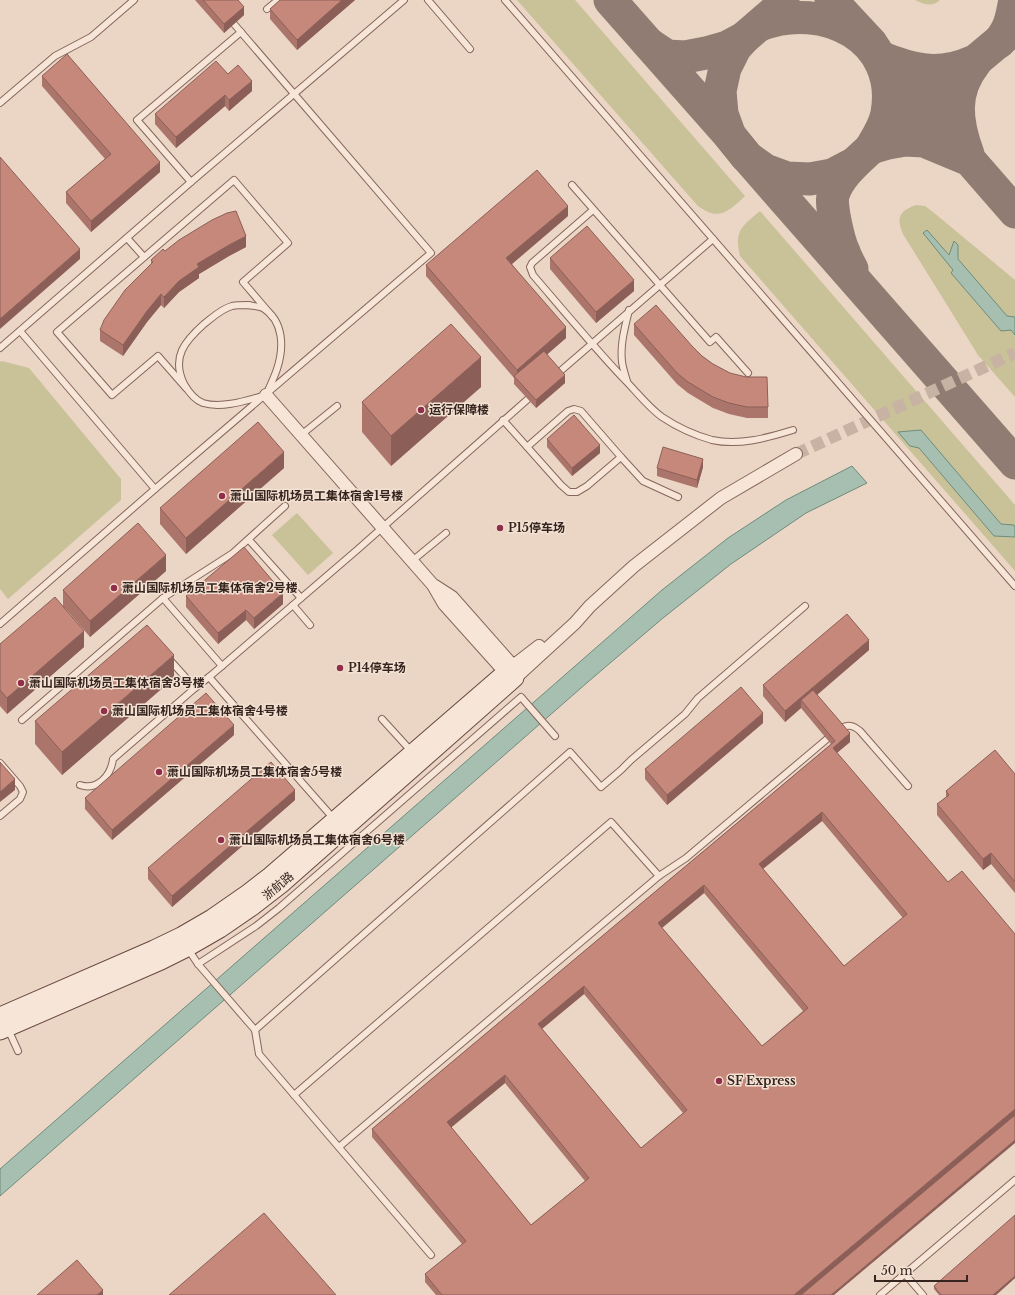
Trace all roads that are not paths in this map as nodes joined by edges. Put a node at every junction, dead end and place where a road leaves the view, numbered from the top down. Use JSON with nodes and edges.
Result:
{"nodes":[{"id":1,"x":134,"y":0,"type":"edge"},
{"id":2,"x":278,"y":0,"type":"edge"},
{"id":3,"x":404,"y":0,"type":"edge"},
{"id":4,"x":428,"y":0,"type":"edge"},
{"id":5,"x":505,"y":0,"type":"edge"},
{"id":6,"x":268,"y":9,"type":"dead end"},
{"id":7,"x":234,"y":24,"type":"edge"},
{"id":8,"x":241,"y":32,"type":"junction"},
{"id":9,"x":470,"y":48,"type":"dead end"},
{"id":10,"x":295,"y":94,"type":"junction"},
{"id":11,"x":0,"y":103,"type":"edge"},
{"id":12,"x":191,"y":182,"type":"junction"},
{"id":13,"x":572,"y":185,"type":"dead end"},
{"id":14,"x":593,"y":210,"type":"junction"},
{"id":15,"x":127,"y":238,"type":"junction"},
{"id":16,"x":713,"y":238,"type":"junction"},
{"id":17,"x":144,"y":257,"type":"junction"},
{"id":18,"x":659,"y":285,"type":"junction"},
{"id":19,"x":629,"y":310,"type":"junction"},
{"id":20,"x":272,"y":316,"type":"junction"},
{"id":21,"x":20,"y":331,"type":"junction"},
{"id":22,"x":591,"y":343,"type":"junction"},
{"id":23,"x":0,"y":348,"type":"edge"},
{"id":24,"x":748,"y":373,"type":"dead end"},
{"id":25,"x":557,"y":374,"type":"edge"},
{"id":26,"x":628,"y":382,"type":"junction"},
{"id":27,"x":186,"y":388,"type":"junction"},
{"id":28,"x":266,"y":394,"type":"junction"},
{"id":29,"x":528,"y":399,"type":"edge"},
{"id":30,"x":337,"y":406,"type":"dead end"},
{"id":31,"x":504,"y":420,"type":"junction"},
{"id":32,"x":792,"y":430,"type":"dead end"},
{"id":33,"x":301,"y":435,"type":"junction"},
{"id":34,"x":527,"y":447,"type":"junction"},
{"id":35,"x":796,"y":454,"type":"tunnel mouth"},
{"id":36,"x":621,"y":457,"type":"junction"},
{"id":37,"x":155,"y":489,"type":"junction"},
{"id":38,"x":678,"y":497,"type":"dead end"},
{"id":39,"x":286,"y":506,"type":"dead end"},
{"id":40,"x":383,"y":528,"type":"junction"},
{"id":41,"x":446,"y":533,"type":"dead end"},
{"id":42,"x":249,"y":540,"type":"junction"},
{"id":43,"x":412,"y":561,"type":"junction"},
{"id":44,"x":1015,"y":586,"type":"edge"},
{"id":45,"x":163,"y":598,"type":"junction"},
{"id":46,"x":301,"y":598,"type":"junction"},
{"id":47,"x":294,"y":605,"type":"junction"},
{"id":48,"x":805,"y":606,"type":"dead end"},
{"id":49,"x":1,"y":620,"type":"edge"},
{"id":50,"x":137,"y":621,"type":"junction"},
{"id":51,"x":310,"y":625,"type":"dead end"},
{"id":52,"x":142,"y":627,"type":"edge"},
{"id":53,"x":166,"y":654,"type":"edge"},
{"id":54,"x":222,"y":666,"type":"junction"},
{"id":55,"x":511,"y":672,"type":"junction"},
{"id":56,"x":209,"y":677,"type":"junction"},
{"id":57,"x":195,"y":688,"type":"junction"},
{"id":58,"x":382,"y":719,"type":"dead end"},
{"id":59,"x":22,"y":720,"type":"dead end"},
{"id":60,"x":839,"y":729,"type":"edge"},
{"id":61,"x":555,"y":736,"type":"dead end"},
{"id":62,"x":827,"y":739,"type":"edge"},
{"id":63,"x":412,"y":752,"type":"junction"},
{"id":64,"x":0,"y":763,"type":"edge"},
{"id":65,"x":80,"y":784,"type":"dead end"},
{"id":66,"x":908,"y":786,"type":"dead end"},
{"id":67,"x":0,"y":816,"type":"edge"},
{"id":68,"x":335,"y":820,"type":"junction"},
{"id":69,"x":659,"y":876,"type":"junction"},
{"id":70,"x":184,"y":942,"type":"junction"},
{"id":71,"x":198,"y":964,"type":"junction"},
{"id":72,"x":2,"y":1022,"type":"edge"},
{"id":73,"x":255,"y":1030,"type":"junction"},
{"id":74,"x":18,"y":1051,"type":"dead end"},
{"id":75,"x":294,"y":1095,"type":"junction"},
{"id":76,"x":339,"y":1147,"type":"junction"},
{"id":77,"x":1015,"y":1180,"type":"edge"},
{"id":78,"x":431,"y":1254,"type":"dead end"},
{"id":79,"x":904,"y":1274,"type":"junction"},
{"id":80,"x":880,"y":1295,"type":"edge"},
{"id":81,"x":923,"y":1295,"type":"edge"}],
"edges":[{"from":1,"to":11,"type":"lane"},
{"from":2,"to":6,"type":"lane"},
{"from":3,"to":10,"type":"lane"},
{"from":4,"to":9,"type":"lane"},
{"from":5,"to":16,"type":"lane"},
{"from":7,"to":8,"type":"lane"},
{"from":8,"to":10,"type":"lane"},
{"from":8,"to":12,"type":"lane"},
{"from":10,"to":12,"type":"lane"},
{"from":10,"to":28,"type":"lane"},
{"from":12,"to":15,"type":"lane"},
{"from":13,"to":14,"type":"lane"},
{"from":14,"to":18,"type":"lane"},
{"from":14,"to":22,"type":"lane"},
{"from":15,"to":17,"type":"lane"},
{"from":15,"to":21,"type":"lane"},
{"from":16,"to":18,"type":"lane"},
{"from":16,"to":44,"type":"lane"},
{"from":17,"to":20,"type":"lane"},
{"from":17,"to":27,"type":"lane"},
{"from":18,"to":19,"type":"lane"},
{"from":18,"to":24,"type":"lane"},
{"from":19,"to":22,"type":"lane"},
{"from":19,"to":26,"type":"lane"},
{"from":20,"to":27,"type":"lane"},
{"from":20,"to":28,"type":"lane"},
{"from":21,"to":23,"type":"lane"},
{"from":21,"to":37,"type":"lane"},
{"from":22,"to":25,"type":"lane"},
{"from":22,"to":26,"type":"lane"},
{"from":26,"to":32,"type":"lane"},
{"from":27,"to":28,"type":"lane"},
{"from":28,"to":33,"type":"street"},
{"from":28,"to":37,"type":"lane"},
{"from":29,"to":31,"type":"lane"},
{"from":30,"to":33,"type":"lane"},
{"from":31,"to":34,"type":"lane"},
{"from":31,"to":40,"type":"lane"},
{"from":33,"to":40,"type":"street"},
{"from":34,"to":36,"type":"lane"},
{"from":34,"to":36,"type":"lane"},
{"from":35,"to":55,"type":"street"},
{"from":36,"to":38,"type":"lane"},
{"from":37,"to":49,"type":"lane"},
{"from":39,"to":42,"type":"lane"},
{"from":40,"to":43,"type":"street"},
{"from":40,"to":46,"type":"lane"},
{"from":41,"to":43,"type":"lane"},
{"from":42,"to":45,"type":"lane"},
{"from":42,"to":46,"type":"lane"},
{"from":43,"to":55,"type":"street"},
{"from":45,"to":50,"type":"lane"},
{"from":45,"to":54,"type":"lane"},
{"from":46,"to":47,"type":"lane"},
{"from":47,"to":51,"type":"lane"},
{"from":47,"to":54,"type":"lane"},
{"from":48,"to":73,"type":"lane"},
{"from":50,"to":52,"type":"lane"},
{"from":50,"to":59,"type":"lane"},
{"from":53,"to":57,"type":"lane"},
{"from":54,"to":56,"type":"lane"},
{"from":55,"to":63,"type":"street","name":"浙航路"},
{"from":55,"to":70,"type":"street","name":"浙航路"},
{"from":56,"to":57,"type":"lane"},
{"from":56,"to":68,"type":"lane"},
{"from":57,"to":65,"type":"lane"},
{"from":58,"to":63,"type":"lane"},
{"from":60,"to":66,"type":"lane"},
{"from":61,"to":71,"type":"lane"},
{"from":62,"to":69,"type":"lane"},
{"from":63,"to":68,"type":"street","name":"浙航路"},
{"from":64,"to":67,"type":"lane"},
{"from":68,"to":70,"type":"street","name":"浙航路"},
{"from":69,"to":75,"type":"lane"},
{"from":69,"to":76,"type":"lane"},
{"from":70,"to":71,"type":"lane"},
{"from":70,"to":72,"type":"street","name":"浙航路"},
{"from":71,"to":73,"type":"lane"},
{"from":72,"to":74,"type":"lane"},
{"from":73,"to":75,"type":"lane"},
{"from":75,"to":76,"type":"lane"},
{"from":76,"to":78,"type":"lane"},
{"from":77,"to":79,"type":"lane"},
{"from":79,"to":80,"type":"lane"},
{"from":79,"to":81,"type":"lane"}]}
